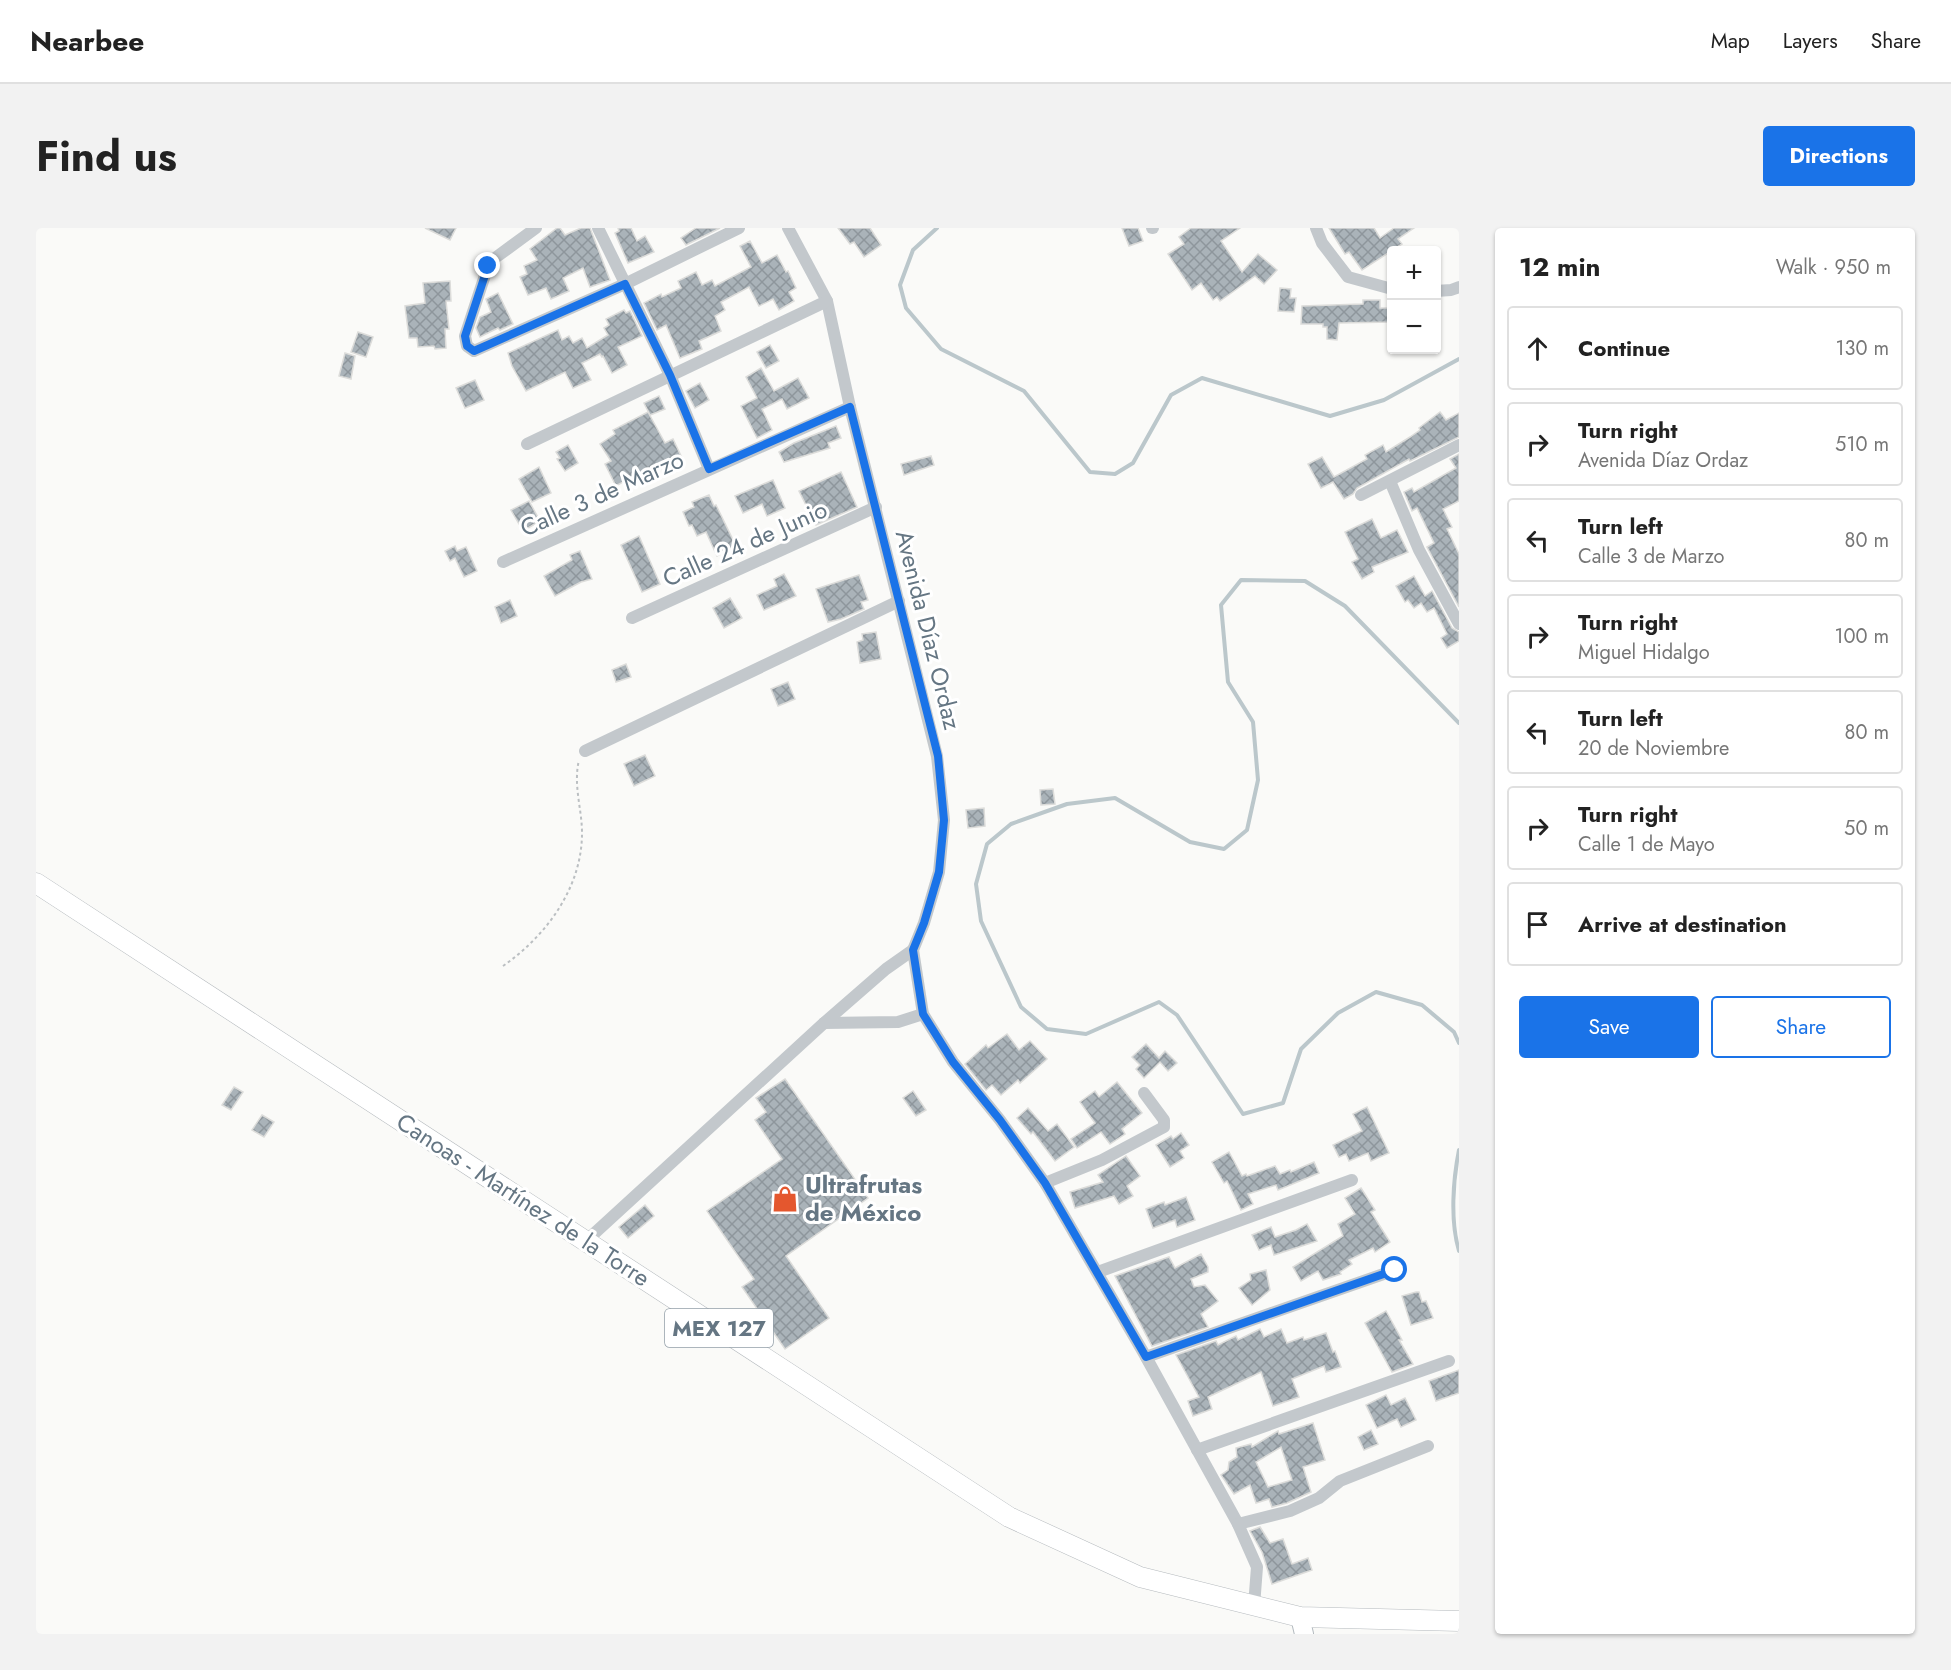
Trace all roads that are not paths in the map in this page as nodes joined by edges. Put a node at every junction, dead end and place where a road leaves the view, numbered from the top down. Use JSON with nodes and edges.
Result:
{"nodes":[{"id":1,"x":536,"y":228,"type":"edge"},
{"id":2,"x":598,"y":228,"type":"edge"},
{"id":3,"x":740,"y":228,"type":"edge"},
{"id":4,"x":788,"y":228,"type":"edge"},
{"id":5,"x":1316,"y":228,"type":"edge"},
{"id":6,"x":625,"y":284,"type":"junction"},
{"id":7,"x":1387,"y":288,"type":"edge"},
{"id":8,"x":827,"y":301,"type":"junction"},
{"id":9,"x":670,"y":375,"type":"junction"},
{"id":10,"x":850,"y":407,"type":"junction"},
{"id":11,"x":527,"y":444,"type":"dead end"},
{"id":12,"x":1459,"y":445,"type":"edge"},
{"id":13,"x":709,"y":469,"type":"junction"},
{"id":14,"x":1390,"y":481,"type":"junction"},
{"id":15,"x":1361,"y":495,"type":"dead end"},
{"id":16,"x":876,"y":507,"type":"junction"},
{"id":17,"x":503,"y":562,"type":"dead end"},
{"id":18,"x":899,"y":601,"type":"junction"},
{"id":19,"x":632,"y":618,"type":"dead end"},
{"id":20,"x":1459,"y":624,"type":"edge"},
{"id":21,"x":585,"y":751,"type":"road end"},
{"id":22,"x":36,"y":883,"type":"edge"},
{"id":23,"x":913,"y":950,"type":"junction"},
{"id":24,"x":923,"y":1014,"type":"junction"},
{"id":25,"x":824,"y":1023,"type":"junction"},
{"id":26,"x":1144,"y":1093,"type":"dead end"},
{"id":27,"x":1352,"y":1179,"type":"dead end"},
{"id":28,"x":1045,"y":1183,"type":"junction"},
{"id":29,"x":586,"y":1241,"type":"junction"},
{"id":30,"x":1395,"y":1270,"type":"dead end"},
{"id":31,"x":1098,"y":1272,"type":"junction"},
{"id":32,"x":1146,"y":1357,"type":"junction"},
{"id":33,"x":1449,"y":1361,"type":"dead end"},
{"id":34,"x":1428,"y":1446,"type":"dead end"},
{"id":35,"x":1197,"y":1450,"type":"junction"},
{"id":36,"x":1238,"y":1524,"type":"junction"},
{"id":37,"x":1254,"y":1606,"type":"junction"},
{"id":38,"x":1459,"y":1621,"type":"edge"},
{"id":39,"x":1302,"y":1626,"type":"edge"}],
"edges":[{"from":1,"to":6,"type":"street"},
{"from":2,"to":6,"type":"street"},
{"from":3,"to":6,"type":"street"},
{"from":4,"to":8,"type":"street","name":"Avenida Díaz Ordaz"},
{"from":5,"to":7,"type":"street"},
{"from":6,"to":9,"type":"street"},
{"from":8,"to":9,"type":"street"},
{"from":8,"to":10,"type":"street","name":"Avenida Díaz Ordaz"},
{"from":9,"to":11,"type":"street"},
{"from":9,"to":13,"type":"street"},
{"from":10,"to":13,"type":"street","name":"Calle 3 de Marzo"},
{"from":10,"to":16,"type":"street","name":"Avenida Díaz Ordaz"},
{"from":12,"to":14,"type":"street"},
{"from":13,"to":17,"type":"street","name":"Calle 3 de Marzo"},
{"from":14,"to":15,"type":"street"},
{"from":14,"to":20,"type":"street"},
{"from":16,"to":18,"type":"street","name":"Avenida Díaz Ordaz"},
{"from":16,"to":19,"type":"street","name":"Calle 24 de Junio"},
{"from":18,"to":21,"type":"street"},
{"from":18,"to":23,"type":"street","name":"Avenida Díaz Ordaz"},
{"from":22,"to":29,"type":"main road","name":"Canoas - Martínez de la Torre","number":"MEX 127"},
{"from":23,"to":24,"type":"street"},
{"from":23,"to":25,"type":"street"},
{"from":24,"to":25,"type":"street"},
{"from":24,"to":28,"type":"street"},
{"from":25,"to":29,"type":"street"},
{"from":26,"to":28,"type":"street"},
{"from":27,"to":31,"type":"street"},
{"from":28,"to":31,"type":"street"},
{"from":29,"to":37,"type":"main road","name":"Canoas - Martínez de la Torre","number":"MEX 127"},
{"from":30,"to":32,"type":"street"},
{"from":31,"to":32,"type":"street"},
{"from":32,"to":35,"type":"street"},
{"from":33,"to":35,"type":"street"},
{"from":34,"to":36,"type":"street"},
{"from":35,"to":36,"type":"street"},
{"from":36,"to":37,"type":"street"},
{"from":37,"to":39,"type":"main road","name":"Canoas - Martínez de la Torre","number":"MEX 127"},
{"from":38,"to":39,"type":"main road","name":"Canoas - Martínez de la Torre","number":"MEX 127"}]}
